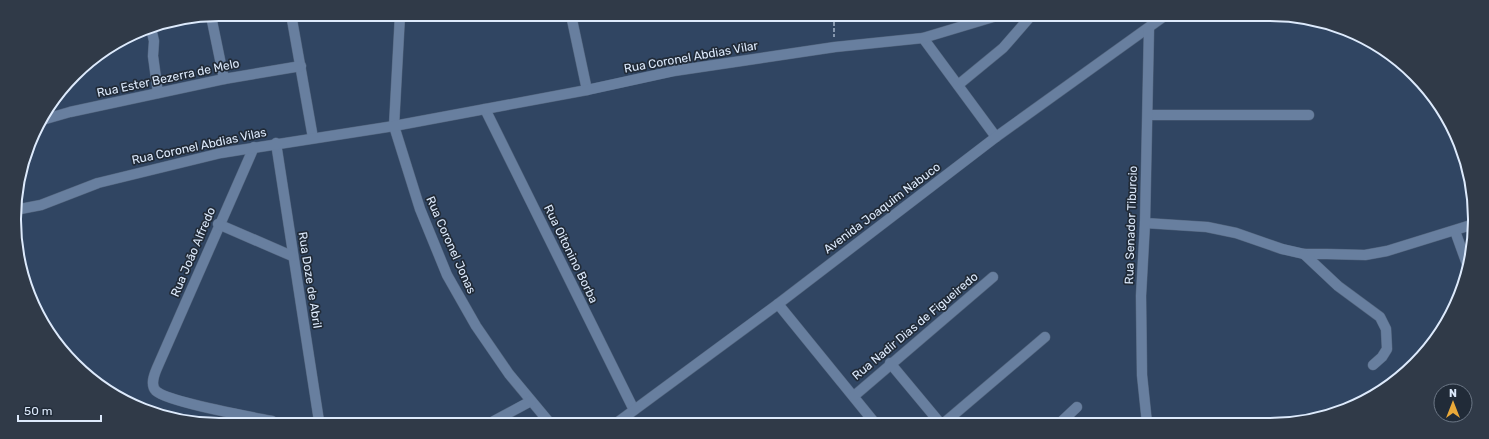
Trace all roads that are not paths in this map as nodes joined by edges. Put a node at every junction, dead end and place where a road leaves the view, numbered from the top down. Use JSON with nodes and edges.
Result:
{"nodes":[{"id":1,"x":211,"y":21,"type":"edge"},
{"id":2,"x":292,"y":21,"type":"edge"},
{"id":3,"x":403,"y":21,"type":"edge"},
{"id":4,"x":571,"y":21,"type":"edge"},
{"id":5,"x":980,"y":21,"type":"edge"},
{"id":6,"x":1027,"y":21,"type":"edge"},
{"id":7,"x":1158,"y":21,"type":"edge"},
{"id":8,"x":1149,"y":28,"type":"junction"},
{"id":9,"x":152,"y":33,"type":"edge"},
{"id":10,"x":923,"y":38,"type":"junction"},
{"id":11,"x":300,"y":66,"type":"junction"},
{"id":12,"x":224,"y":79,"type":"junction"},
{"id":13,"x":958,"y":85,"type":"junction"},
{"id":14,"x":587,"y":90,"type":"junction"},
{"id":15,"x":158,"y":93,"type":"junction"},
{"id":16,"x":485,"y":109,"type":"junction"},
{"id":17,"x":1148,"y":115,"type":"junction"},
{"id":18,"x":1310,"y":115,"type":"dead end"},
{"id":19,"x":49,"y":118,"type":"edge"},
{"id":20,"x":394,"y":126,"type":"junction"},
{"id":21,"x":996,"y":137,"type":"junction"},
{"id":22,"x":313,"y":138,"type":"junction"},
{"id":23,"x":276,"y":143,"type":"junction"},
{"id":24,"x":254,"y":147,"type":"junction"},
{"id":25,"x":21,"y":209,"type":"edge"},
{"id":26,"x":1145,"y":223,"type":"junction"},
{"id":27,"x":218,"y":224,"type":"junction"},
{"id":28,"x":1468,"y":226,"type":"edge"},
{"id":29,"x":1454,"y":231,"type":"junction"},
{"id":30,"x":1304,"y":254,"type":"junction"},
{"id":31,"x":292,"y":256,"type":"junction"},
{"id":32,"x":1464,"y":258,"type":"edge"},
{"id":33,"x":993,"y":277,"type":"dead end"},
{"id":34,"x":778,"y":304,"type":"junction"},
{"id":35,"x":1045,"y":338,"type":"dead end"},
{"id":36,"x":890,"y":363,"type":"junction"},
{"id":37,"x":1373,"y":365,"type":"dead end"},
{"id":38,"x":854,"y":396,"type":"junction"},
{"id":39,"x":531,"y":401,"type":"junction"},
{"id":40,"x":1077,"y":408,"type":"dead end"},
{"id":41,"x":634,"y":410,"type":"junction"},
{"id":42,"x":257,"y":418,"type":"edge"},
{"id":43,"x":319,"y":418,"type":"edge"},
{"id":44,"x":499,"y":418,"type":"edge"},
{"id":45,"x":546,"y":418,"type":"edge"},
{"id":46,"x":623,"y":418,"type":"edge"},
{"id":47,"x":871,"y":418,"type":"edge"},
{"id":48,"x":936,"y":418,"type":"edge"},
{"id":49,"x":950,"y":418,"type":"edge"},
{"id":50,"x":1066,"y":418,"type":"edge"},
{"id":51,"x":1146,"y":418,"type":"edge"}],
"edges":[{"from":1,"to":12,"type":"street"},
{"from":2,"to":11,"type":"street"},
{"from":3,"to":20,"type":"street"},
{"from":4,"to":14,"type":"street"},
{"from":5,"to":10,"type":"street","name":"Rua Coronel Abdias Vilar"},
{"from":6,"to":13,"type":"street"},
{"from":7,"to":8,"type":"street","name":"Avenida Joaquim Nabuco"},
{"from":8,"to":17,"type":"street","name":"Rua Senador Tiburcio"},
{"from":8,"to":21,"type":"street","name":"Avenida Joaquim Nabuco"},
{"from":9,"to":15,"type":"street"},
{"from":10,"to":13,"type":"street"},
{"from":10,"to":14,"type":"street","name":"Rua Coronel Abdias Vilar"},
{"from":11,"to":12,"type":"street","name":"Rua Ester Bezerra de Melo"},
{"from":11,"to":22,"type":"street"},
{"from":12,"to":15,"type":"street","name":"Rua Ester Bezerra de Melo"},
{"from":13,"to":21,"type":"street"},
{"from":14,"to":16,"type":"street","name":"Rua Coronel Abdias Vilar"},
{"from":15,"to":19,"type":"street","name":"Rua Ester Bezerra de Melo"},
{"from":16,"to":20,"type":"street","name":"Rua Coronel Abdias Vilar"},
{"from":16,"to":41,"type":"street","name":"Rua Oitonino Borba"},
{"from":17,"to":18,"type":"street"},
{"from":17,"to":26,"type":"street","name":"Rua Senador Tiburcio"},
{"from":20,"to":22,"type":"street","name":"Rua Coronel Abdias Vilas"},
{"from":20,"to":39,"type":"street","name":"Rua Coronel Jonas"},
{"from":21,"to":34,"type":"street","name":"Avenida Joaquim Nabuco"},
{"from":22,"to":23,"type":"street","name":"Rua Coronel Abdias Vilas"},
{"from":23,"to":24,"type":"street","name":"Rua Coronel Abdias Vilas"},
{"from":23,"to":31,"type":"street","name":"Rua Doze de Abril"},
{"from":24,"to":25,"type":"street","name":"Rua Coronel Abdias Vilas"},
{"from":24,"to":27,"type":"street","name":"Rua João Alfredo"},
{"from":26,"to":30,"type":"street"},
{"from":26,"to":51,"type":"street","name":"Rua Senador Tiburcio"},
{"from":27,"to":31,"type":"street"},
{"from":27,"to":42,"type":"street","name":"Rua João Alfredo"},
{"from":28,"to":29,"type":"street"},
{"from":29,"to":30,"type":"street"},
{"from":29,"to":32,"type":"street"},
{"from":30,"to":37,"type":"street"},
{"from":31,"to":43,"type":"street","name":"Rua Doze de Abril"},
{"from":33,"to":36,"type":"street","name":"Rua Nadir Dias de Figueiredo"},
{"from":34,"to":38,"type":"street"},
{"from":34,"to":41,"type":"street","name":"Avenida Joaquim Nabuco"},
{"from":35,"to":49,"type":"street"},
{"from":36,"to":38,"type":"street","name":"Rua Nadir Dias de Figueiredo"},
{"from":36,"to":48,"type":"street"},
{"from":38,"to":47,"type":"street"},
{"from":39,"to":44,"type":"street"},
{"from":39,"to":45,"type":"street","name":"Rua Coronel Jonas"},
{"from":40,"to":50,"type":"street"},
{"from":41,"to":46,"type":"street","name":"Avenida Joaquim Nabuco"}]}
